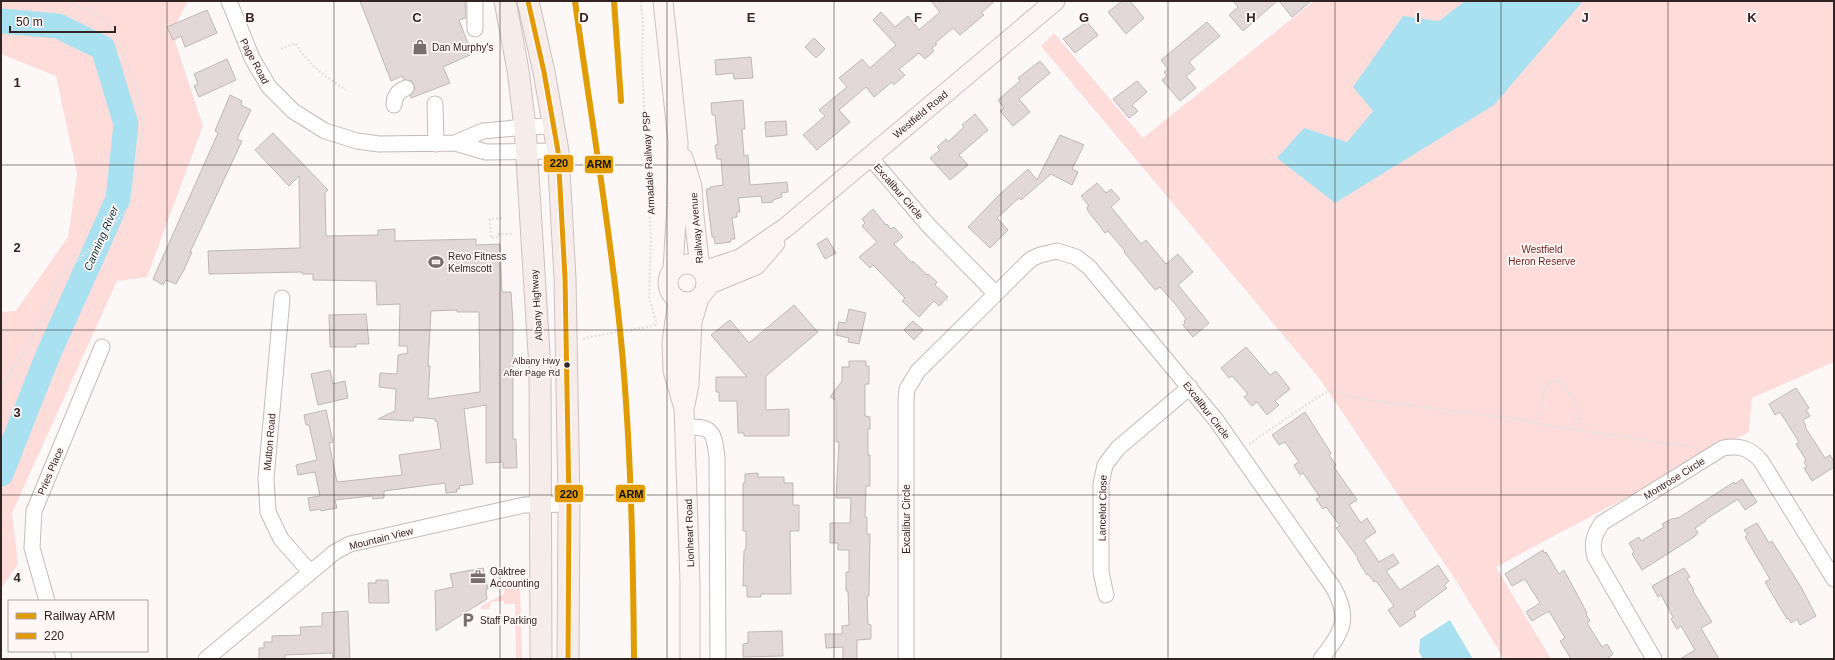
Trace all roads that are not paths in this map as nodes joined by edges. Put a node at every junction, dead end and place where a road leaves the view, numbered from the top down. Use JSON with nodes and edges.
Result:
{"nodes":[{"id":1,"x":229,"y":1,"type":"edge"},
{"id":2,"x":475,"y":1,"type":"edge"},
{"id":3,"x":505,"y":1,"type":"edge"},
{"id":4,"x":528,"y":1,"type":"edge"},
{"id":5,"x":663,"y":1,"type":"edge"},
{"id":6,"x":674,"y":1,"type":"edge"},
{"id":7,"x":1055,"y":1,"type":"edge"},
{"id":8,"x":475,"y":29,"type":"dead end"},
{"id":9,"x":671,"y":62,"type":"junction"},
{"id":10,"x":406,"y":88,"type":"dead end"},
{"id":11,"x":435,"y":104,"type":"dead end"},
{"id":12,"x":394,"y":106,"type":"dead end"},
{"id":13,"x":554,"y":126,"type":"junction"},
{"id":14,"x":525,"y":127,"type":"junction"},
{"id":15,"x":678,"y":142,"type":"junction"},
{"id":16,"x":455,"y":143,"type":"junction"},
{"id":17,"x":436,"y":144,"type":"junction"},
{"id":18,"x":558,"y":151,"type":"junction"},
{"id":19,"x":526,"y":152,"type":"junction"},
{"id":20,"x":869,"y":156,"type":"junction"},
{"id":21,"x":785,"y":228,"type":"junction"},
{"id":22,"x":673,"y":270,"type":"junction"},
{"id":23,"x":702,"y":270,"type":"junction"},
{"id":24,"x":995,"y":293,"type":"junction"},
{"id":25,"x":701,"y":295,"type":"junction"},
{"id":26,"x":282,"y":298,"type":"dead end"},
{"id":27,"x":678,"y":300,"type":"junction"},
{"id":28,"x":102,"y":347,"type":"dead end"},
{"id":29,"x":1190,"y":387,"type":"junction"},
{"id":30,"x":684,"y":408,"type":"junction"},
{"id":31,"x":685,"y":427,"type":"junction"},
{"id":32,"x":541,"y":504,"type":"junction"},
{"id":33,"x":569,"y":504,"type":"junction"},
{"id":34,"x":310,"y":572,"type":"junction"},
{"id":35,"x":1834,"y":579,"type":"edge"},
{"id":36,"x":1106,"y":595,"type":"dead end"},
{"id":37,"x":47,"y":600,"type":"edge"},
{"id":38,"x":206,"y":659,"type":"edge"},
{"id":39,"x":541,"y":659,"type":"edge"},
{"id":40,"x":568,"y":659,"type":"edge"},
{"id":41,"x":690,"y":659,"type":"edge"},
{"id":42,"x":718,"y":659,"type":"edge"},
{"id":43,"x":906,"y":659,"type":"edge"},
{"id":44,"x":1320,"y":659,"type":"edge"},
{"id":45,"x":1654,"y":659,"type":"edge"}],
"edges":[{"from":1,"to":17,"type":"street","name":"Page Road"},
{"from":2,"to":8,"type":"street"},
{"from":3,"to":14,"type":"highway","name":"Albany Highway"},
{"from":4,"to":13,"type":"highway"},
{"from":5,"to":9,"type":"main road","name":"Railway Avenue"},
{"from":6,"to":9,"type":"main road","name":"Railway Avenue"},
{"from":7,"to":20,"type":"main road","name":"Westfield Road"},
{"from":9,"to":15,"type":"main road","name":"Railway Avenue"},
{"from":10,"to":12,"type":"street"},
{"from":11,"to":17,"type":"street"},
{"from":13,"to":14,"type":"street","name":"Page Road"},
{"from":13,"to":18,"type":"highway"},
{"from":14,"to":16,"type":"street","name":"Page Road"},
{"from":14,"to":19,"type":"highway","name":"Albany Highway"},
{"from":15,"to":22,"type":"main road","name":"Railway Avenue"},
{"from":15,"to":23,"type":"main road","name":"Railway Avenue"},
{"from":16,"to":17,"type":"street","name":"Page Road"},
{"from":16,"to":19,"type":"street","name":"Page Road"},
{"from":18,"to":19,"type":"street","name":"Page Road"},
{"from":18,"to":33,"type":"highway"},
{"from":19,"to":32,"type":"highway","name":"Albany Highway"},
{"from":20,"to":21,"type":"main road","name":"Westfield Road"},
{"from":20,"to":24,"type":"street","name":"Excalibur Circle"},
{"from":21,"to":23,"type":"main road","name":"Westfield Road"},
{"from":21,"to":25,"type":"main road","name":"Westfield Road"},
{"from":22,"to":23,"type":"main road"},
{"from":22,"to":27,"type":"main road"},
{"from":23,"to":25,"type":"main road"},
{"from":24,"to":29,"type":"street","name":"Excalibur Circle"},
{"from":24,"to":43,"type":"street","name":"Excalibur Circle"},
{"from":25,"to":27,"type":"main road"},
{"from":25,"to":30,"type":"main road","name":"Lionheart Road"},
{"from":26,"to":34,"type":"street","name":"Mutton Road"},
{"from":27,"to":30,"type":"main road","name":"Lionheart Road"},
{"from":28,"to":37,"type":"street","name":"Pries Place"},
{"from":29,"to":36,"type":"street","name":"Lancelot Close"},
{"from":29,"to":44,"type":"street","name":"Excalibur Circle"},
{"from":30,"to":31,"type":"main road","name":"Lionheart Road"},
{"from":31,"to":41,"type":"main road","name":"Lionheart Road"},
{"from":31,"to":42,"type":"street"},
{"from":32,"to":33,"type":"street","name":"Mountain View"},
{"from":32,"to":34,"type":"street","name":"Mountain View"},
{"from":32,"to":39,"type":"highway","name":"Albany Highway"},
{"from":33,"to":40,"type":"highway"},
{"from":34,"to":38,"type":"street","name":"Mountain View"},
{"from":35,"to":45,"type":"street","name":"Montrose Circle"}]}
